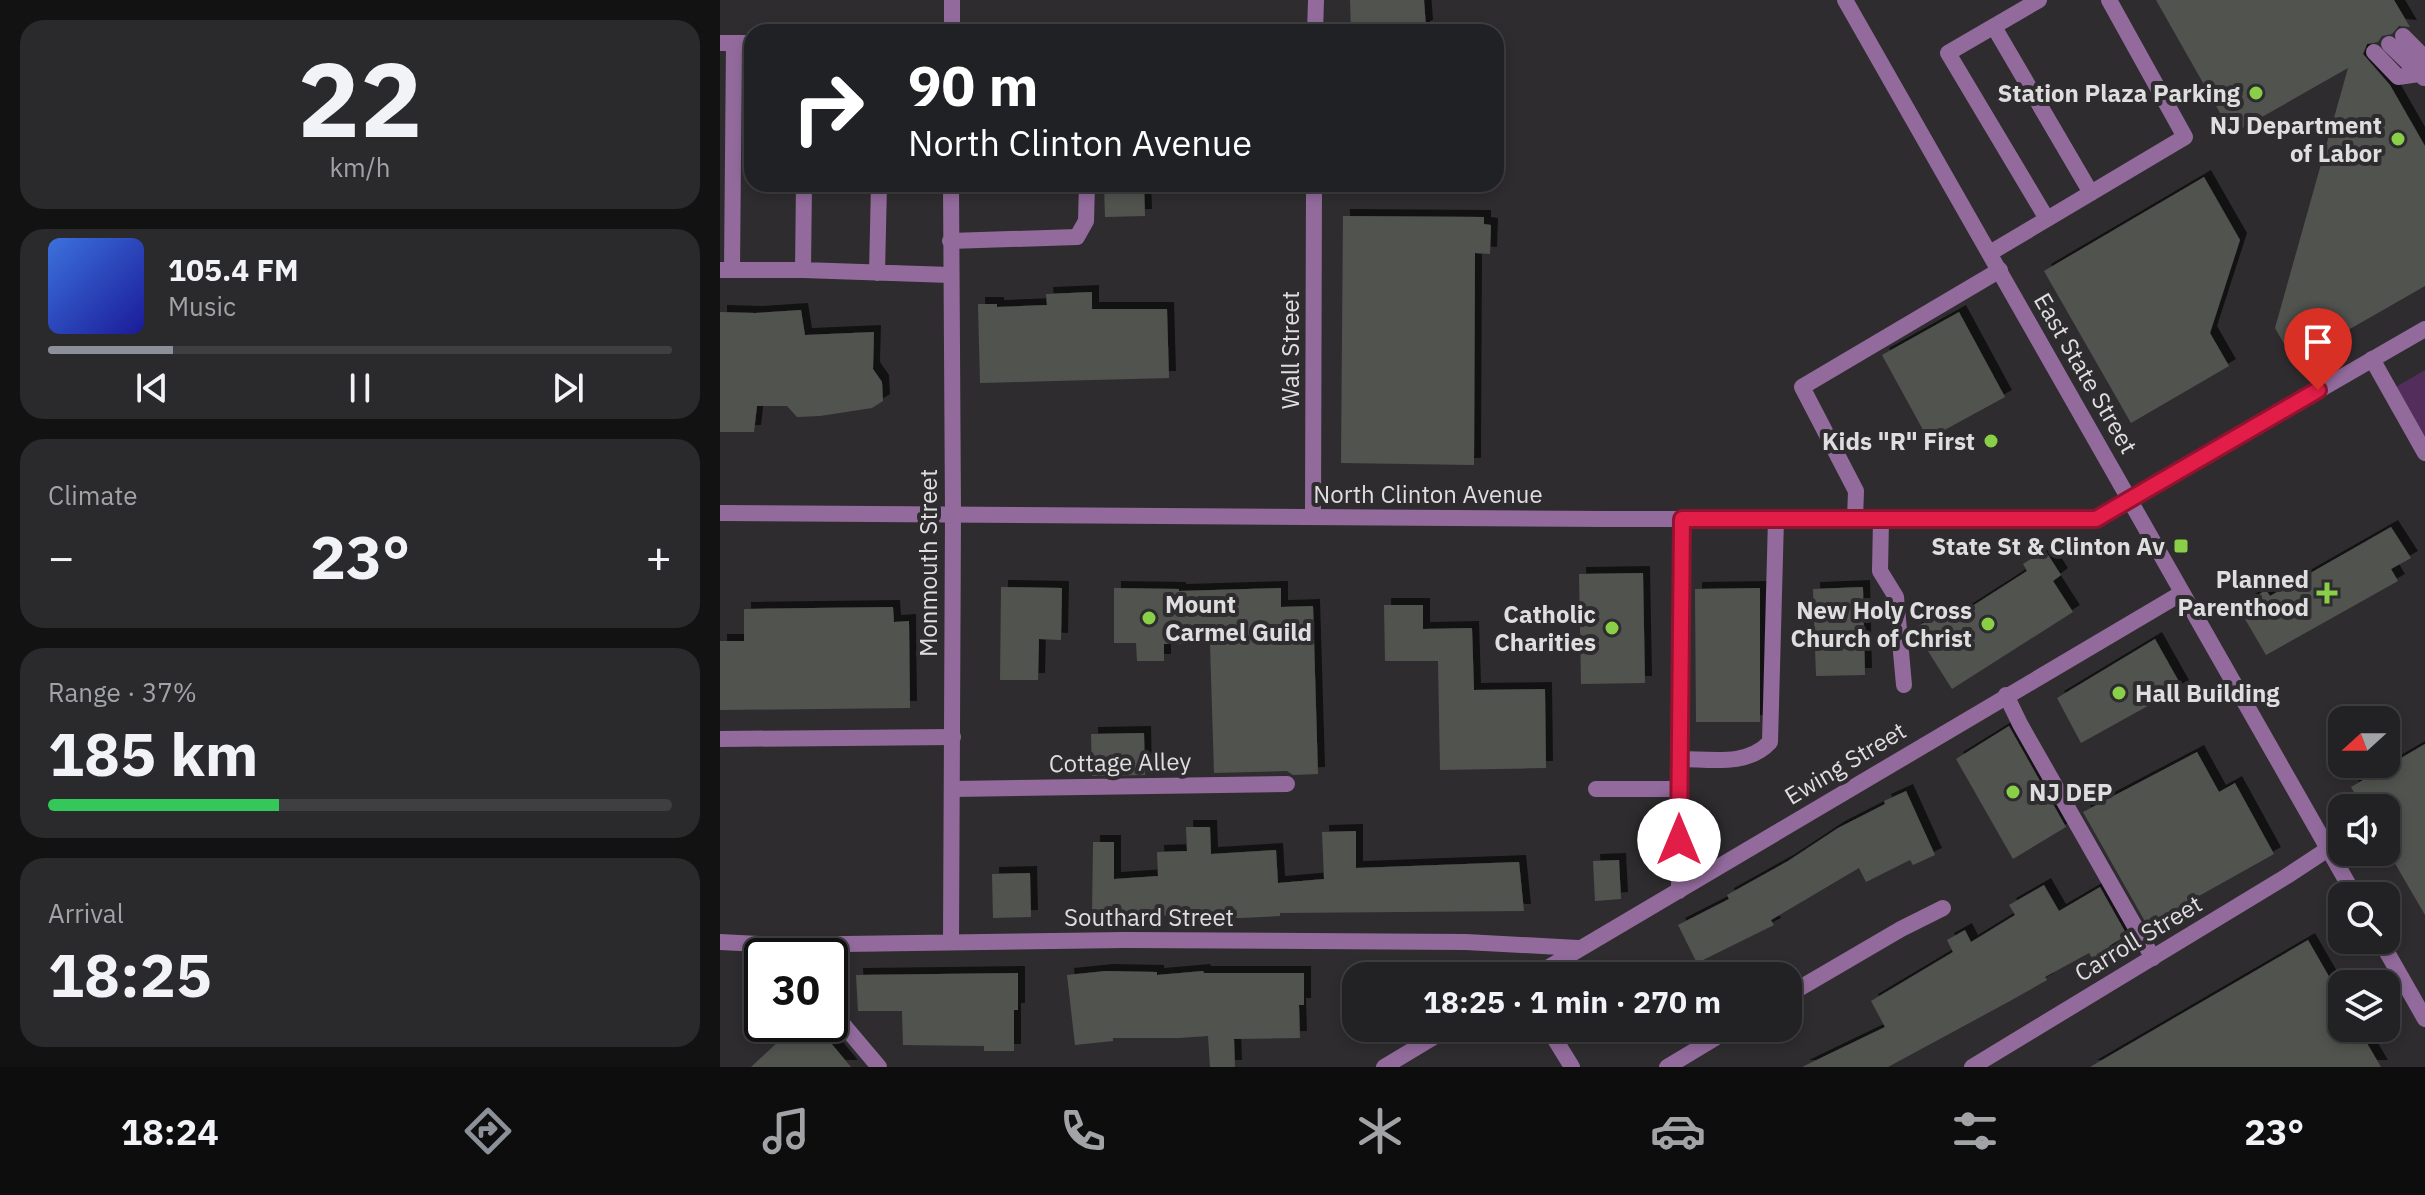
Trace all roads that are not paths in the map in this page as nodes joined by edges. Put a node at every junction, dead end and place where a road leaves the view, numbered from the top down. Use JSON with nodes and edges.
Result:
{"nodes":[{"id":1,"x":952,"y":0,"type":"edge"},
{"id":2,"x":1316,"y":0,"type":"edge"},
{"id":3,"x":1845,"y":0,"type":"edge"},
{"id":4,"x":2039,"y":0,"type":"edge"},
{"id":5,"x":2109,"y":0,"type":"edge"},
{"id":6,"x":952,"y":24,"type":"edge"},
{"id":7,"x":1315,"y":24,"type":"edge"},
{"id":8,"x":1994,"y":27,"type":"junction"},
{"id":9,"x":2396,"y":40,"type":"dead end"},
{"id":10,"x":727,"y":43,"type":"edge"},
{"id":11,"x":2374,"y":52,"type":"dead end"},
{"id":12,"x":2422,"y":76,"type":"edge"},
{"id":13,"x":804,"y":192,"type":"edge"},
{"id":14,"x":879,"y":192,"type":"edge"},
{"id":15,"x":951,"y":192,"type":"edge"},
{"id":16,"x":1087,"y":192,"type":"edge"},
{"id":17,"x":1314,"y":192,"type":"edge"},
{"id":18,"x":2091,"y":193,"type":"junction"},
{"id":19,"x":2047,"y":219,"type":"junction"},
{"id":20,"x":950,"y":241,"type":"junction"},
{"id":21,"x":1990,"y":253,"type":"junction"},
{"id":22,"x":726,"y":270,"type":"edge"},
{"id":23,"x":803,"y":270,"type":"junction"},
{"id":24,"x":2000,"y":270,"type":"junction"},
{"id":25,"x":877,"y":273,"type":"junction"},
{"id":26,"x":950,"y":275,"type":"junction"},
{"id":27,"x":2425,"y":329,"type":"edge"},
{"id":28,"x":2372,"y":359,"type":"junction"},
{"id":29,"x":2425,"y":453,"type":"edge"},
{"id":30,"x":2130,"y":498,"type":"junction"},
{"id":31,"x":720,"y":513,"type":"edge"},
{"id":32,"x":953,"y":514,"type":"junction"},
{"id":33,"x":1313,"y":517,"type":"junction"},
{"id":34,"x":1682,"y":519,"type":"junction"},
{"id":35,"x":1776,"y":519,"type":"junction"},
{"id":36,"x":1855,"y":519,"type":"junction"},
{"id":37,"x":1881,"y":520,"type":"junction"},
{"id":38,"x":2182,"y":593,"type":"junction"},
{"id":39,"x":1904,"y":685,"type":"dead end"},
{"id":40,"x":2006,"y":695,"type":"junction"},
{"id":41,"x":953,"y":737,"type":"junction"},
{"id":42,"x":720,"y":739,"type":"edge"},
{"id":43,"x":1680,"y":759,"type":"junction"},
{"id":44,"x":1287,"y":784,"type":"dead end"},
{"id":45,"x":953,"y":789,"type":"junction"},
{"id":46,"x":1596,"y":789,"type":"dead end"},
{"id":47,"x":1680,"y":789,"type":"junction"},
{"id":48,"x":2328,"y":849,"type":"joint"},
{"id":49,"x":1679,"y":891,"type":"junction"},
{"id":50,"x":1943,"y":908,"type":"dead end"},
{"id":51,"x":720,"y":942,"type":"edge"},
{"id":52,"x":951,"y":942,"type":"junction"},
{"id":53,"x":744,"y":945,"type":"edge"},
{"id":54,"x":848,"y":947,"type":"edge"},
{"id":55,"x":1578,"y":948,"type":"junction"},
{"id":56,"x":2388,"y":954,"type":"edge"},
{"id":57,"x":2153,"y":958,"type":"junction"},
{"id":58,"x":1556,"y":962,"type":"edge"},
{"id":59,"x":1802,"y":987,"type":"edge"},
{"id":60,"x":2425,"y":1019,"type":"edge"},
{"id":61,"x":848,"y":1030,"type":"edge"},
{"id":62,"x":1426,"y":1042,"type":"edge"},
{"id":63,"x":1557,"y":1042,"type":"edge"},
{"id":64,"x":1709,"y":1042,"type":"edge"},
{"id":65,"x":879,"y":1067,"type":"edge"},
{"id":66,"x":1384,"y":1067,"type":"edge"},
{"id":67,"x":1572,"y":1067,"type":"edge"},
{"id":68,"x":1667,"y":1067,"type":"edge"},
{"id":69,"x":1972,"y":1067,"type":"edge"}],
"edges":[{"from":1,"to":6,"type":"street"},
{"from":2,"to":7,"type":"street"},
{"from":3,"to":21,"type":"street","name":"East State Street"},
{"from":4,"to":8,"type":"street"},
{"from":5,"to":18,"type":"street"},
{"from":8,"to":18,"type":"street"},
{"from":8,"to":19,"type":"street"},
{"from":9,"to":12,"type":"street"},
{"from":10,"to":22,"type":"street"},
{"from":11,"to":12,"type":"street"},
{"from":13,"to":23,"type":"street"},
{"from":14,"to":25,"type":"street"},
{"from":15,"to":20,"type":"street","name":"Monmouth Street"},
{"from":16,"to":20,"type":"street"},
{"from":17,"to":33,"type":"street","name":"Wall Street"},
{"from":18,"to":19,"type":"street"},
{"from":19,"to":21,"type":"street"},
{"from":20,"to":26,"type":"street","name":"Monmouth Street"},
{"from":21,"to":24,"type":"street","name":"East State Street"},
{"from":22,"to":23,"type":"street"},
{"from":23,"to":25,"type":"street"},
{"from":24,"to":30,"type":"street","name":"East State Street"},
{"from":24,"to":36,"type":"street"},
{"from":25,"to":26,"type":"street"},
{"from":26,"to":32,"type":"street","name":"Monmouth Street"},
{"from":27,"to":28,"type":"street","name":"North Clinton Avenue"},
{"from":28,"to":29,"type":"street"},
{"from":28,"to":30,"type":"street","name":"North Clinton Avenue"},
{"from":30,"to":37,"type":"street","name":"North Clinton Avenue"},
{"from":30,"to":38,"type":"street","name":"East State Street"},
{"from":31,"to":32,"type":"street","name":"North Clinton Avenue"},
{"from":32,"to":33,"type":"street","name":"North Clinton Avenue"},
{"from":32,"to":41,"type":"street","name":"Monmouth Street"},
{"from":33,"to":34,"type":"street","name":"North Clinton Avenue"},
{"from":34,"to":35,"type":"street","name":"North Clinton Avenue"},
{"from":34,"to":43,"type":"street"},
{"from":35,"to":36,"type":"street","name":"North Clinton Avenue"},
{"from":35,"to":43,"type":"street"},
{"from":36,"to":37,"type":"street","name":"North Clinton Avenue"},
{"from":37,"to":39,"type":"street"},
{"from":38,"to":40,"type":"street","name":"Ewing Street"},
{"from":38,"to":48,"type":"street","name":"East State Street"},
{"from":40,"to":49,"type":"street","name":"Ewing Street"},
{"from":40,"to":57,"type":"street"},
{"from":41,"to":42,"type":"street"},
{"from":41,"to":45,"type":"street","name":"Monmouth Street"},
{"from":43,"to":47,"type":"street"},
{"from":44,"to":45,"type":"street","name":"Cottage Alley"},
{"from":45,"to":52,"type":"street","name":"Monmouth Street"},
{"from":46,"to":47,"type":"street"},
{"from":47,"to":49,"type":"street"},
{"from":48,"to":57,"type":"street","name":"Carroll Street"},
{"from":49,"to":55,"type":"street","name":"Ewing Street"},
{"from":50,"to":59,"type":"street"},
{"from":51,"to":53,"type":"street","name":"Southard Street"},
{"from":52,"to":54,"type":"street","name":"Southard Street"},
{"from":52,"to":55,"type":"street","name":"Southard Street"},
{"from":55,"to":58,"type":"street","name":"Ewing Street"},
{"from":56,"to":60,"type":"street"},
{"from":57,"to":69,"type":"street","name":"Carroll Street"},
{"from":61,"to":65,"type":"street"},
{"from":62,"to":66,"type":"street"},
{"from":63,"to":67,"type":"street"},
{"from":64,"to":68,"type":"street"}]}
